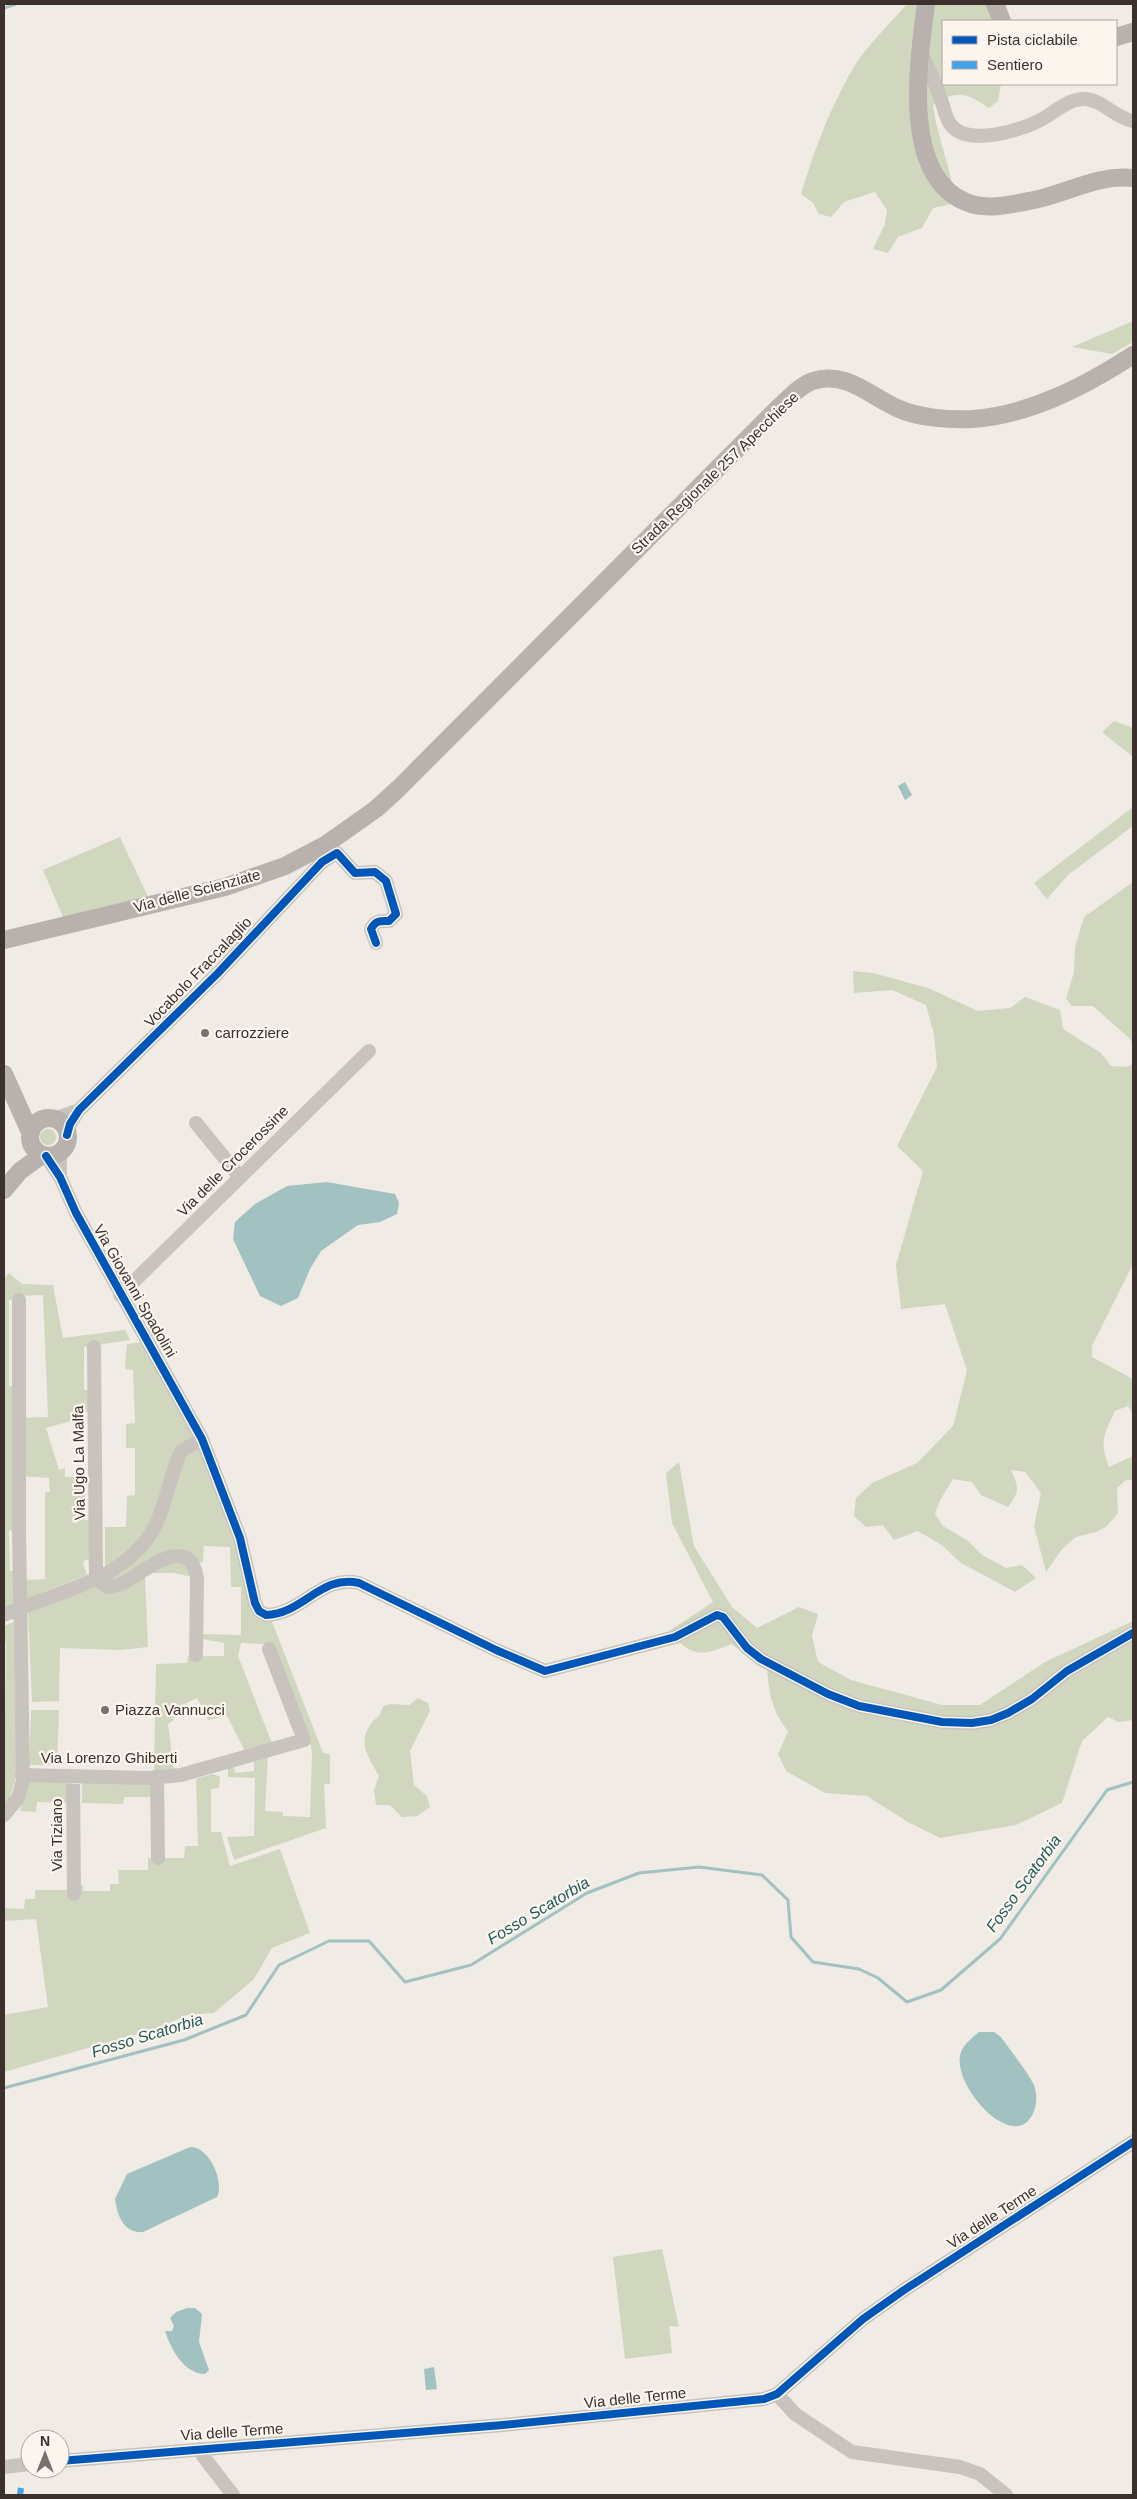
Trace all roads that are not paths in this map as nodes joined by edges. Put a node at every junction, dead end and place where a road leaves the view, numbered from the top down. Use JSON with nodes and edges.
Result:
{"nodes":[{"id":1,"x":926,"y":4,"type":"edge"},
{"id":2,"x":995,"y":4,"type":"edge"},
{"id":3,"x":1002,"y":20,"type":"edge"},
{"id":4,"x":1133,"y":32,"type":"edge"},
{"id":5,"x":1117,"y":37,"type":"edge"},
{"id":6,"x":920,"y":51,"type":"junction"},
{"id":7,"x":1133,"y":121,"type":"edge"},
{"id":8,"x":1133,"y":178,"type":"edge"},
{"id":9,"x":1133,"y":355,"type":"edge"},
{"id":10,"x":376,"y":809,"type":"joint"},
{"id":11,"x":4,"y":940,"type":"edge"},
{"id":12,"x":376,"y":943,"type":"dead end"},
{"id":13,"x":369,"y":1051,"type":"dead end"},
{"id":14,"x":4,"y":1074,"type":"edge"},
{"id":15,"x":18,"y":1103,"type":"junction"},
{"id":16,"x":79,"y":1110,"type":"junction"},
{"id":17,"x":48,"y":1119,"type":"junction"},
{"id":18,"x":196,"y":1123,"type":"dead end"},
{"id":19,"x":67,"y":1135,"type":"junction"},
{"id":20,"x":30,"y":1137,"type":"junction"},
{"id":21,"x":49,"y":1154,"type":"junction"},
{"id":22,"x":20,"y":1171,"type":"junction"},
{"id":23,"x":240,"y":1177,"type":"junction"},
{"id":24,"x":4,"y":1190,"type":"edge"},
{"id":25,"x":120,"y":1295,"type":"junction"},
{"id":26,"x":19,"y":1300,"type":"dead end"},
{"id":27,"x":94,"y":1347,"type":"dead end"},
{"id":28,"x":202,"y":1439,"type":"junction"},
{"id":29,"x":96,"y":1579,"type":"junction"},
{"id":30,"x":20,"y":1608,"type":"junction"},
{"id":31,"x":4,"y":1615,"type":"edge"},
{"id":32,"x":1133,"y":1633,"type":"edge"},
{"id":33,"x":269,"y":1650,"type":"dead end"},
{"id":34,"x":196,"y":1655,"type":"dead end"},
{"id":35,"x":22,"y":1775,"type":"junction"},
{"id":36,"x":73,"y":1776,"type":"junction"},
{"id":37,"x":157,"y":1777,"type":"junction"},
{"id":38,"x":4,"y":1815,"type":"edge"},
{"id":39,"x":158,"y":1858,"type":"dead end"},
{"id":40,"x":74,"y":1894,"type":"dead end"},
{"id":41,"x":1133,"y":2142,"type":"edge"},
{"id":42,"x":777,"y":2394,"type":"junction"},
{"id":43,"x":200,"y":2449,"type":"junction"},
{"id":44,"x":70,"y":2459,"type":"edge"},
{"id":45,"x":20,"y":2465,"type":"edge"},
{"id":46,"x":4,"y":2467,"type":"edge"},
{"id":47,"x":233,"y":2495,"type":"edge"},
{"id":48,"x":1006,"y":2495,"type":"edge"}],
"edges":[{"from":1,"to":6,"type":"main road"},
{"from":2,"to":3,"type":"main road"},
{"from":4,"to":5,"type":"main road"},
{"from":6,"to":7,"type":"street"},
{"from":6,"to":8,"type":"main road"},
{"from":9,"to":10,"type":"main road","name":"Strada Regionale 257 Apecchiese"},
{"from":10,"to":11,"type":"main road","name":"Via delle Scienziate"},
{"from":12,"to":16,"type":"street","name":"Vocabolo Fraccalaglio"},
{"from":13,"to":23,"type":"street","name":"Via delle Crocerossine"},
{"from":14,"to":15,"type":"main road"},
{"from":15,"to":17,"type":"main road"},
{"from":15,"to":20,"type":"main road"},
{"from":16,"to":17,"type":"street"},
{"from":16,"to":19,"type":"street"},
{"from":17,"to":19,"type":"main road"},
{"from":17,"to":20,"type":"main road"},
{"from":18,"to":23,"type":"street"},
{"from":19,"to":21,"type":"main road"},
{"from":20,"to":21,"type":"main road"},
{"from":20,"to":22,"type":"main road"},
{"from":21,"to":22,"type":"main road"},
{"from":21,"to":25,"type":"street","name":"Via Giovanni Spadolini"},
{"from":22,"to":24,"type":"main road"},
{"from":23,"to":25,"type":"street","name":"Via delle Crocerossine"},
{"from":25,"to":28,"type":"street","name":"Via Giovanni Spadolini"},
{"from":26,"to":30,"type":"street"},
{"from":27,"to":29,"type":"street","name":"Via Ugo La Malfa"},
{"from":28,"to":29,"type":"street"},
{"from":28,"to":32,"type":"street","name":"Via Giovanni Spadolini"},
{"from":29,"to":30,"type":"street"},
{"from":29,"to":34,"type":"street"},
{"from":30,"to":31,"type":"street"},
{"from":30,"to":35,"type":"street"},
{"from":33,"to":37,"type":"street","name":"Via Lorenzo Ghiberti"},
{"from":35,"to":36,"type":"street","name":"Via Lorenzo Ghiberti"},
{"from":35,"to":38,"type":"street"},
{"from":36,"to":37,"type":"street","name":"Via Lorenzo Ghiberti"},
{"from":36,"to":40,"type":"street","name":"Via Tiziano"},
{"from":37,"to":39,"type":"street"},
{"from":41,"to":42,"type":"street","name":"Via delle Terme"},
{"from":42,"to":43,"type":"street","name":"Via delle Terme"},
{"from":42,"to":48,"type":"street"},
{"from":43,"to":44,"type":"street","name":"Via delle Terme"},
{"from":43,"to":47,"type":"street"},
{"from":45,"to":46,"type":"street"}]}
